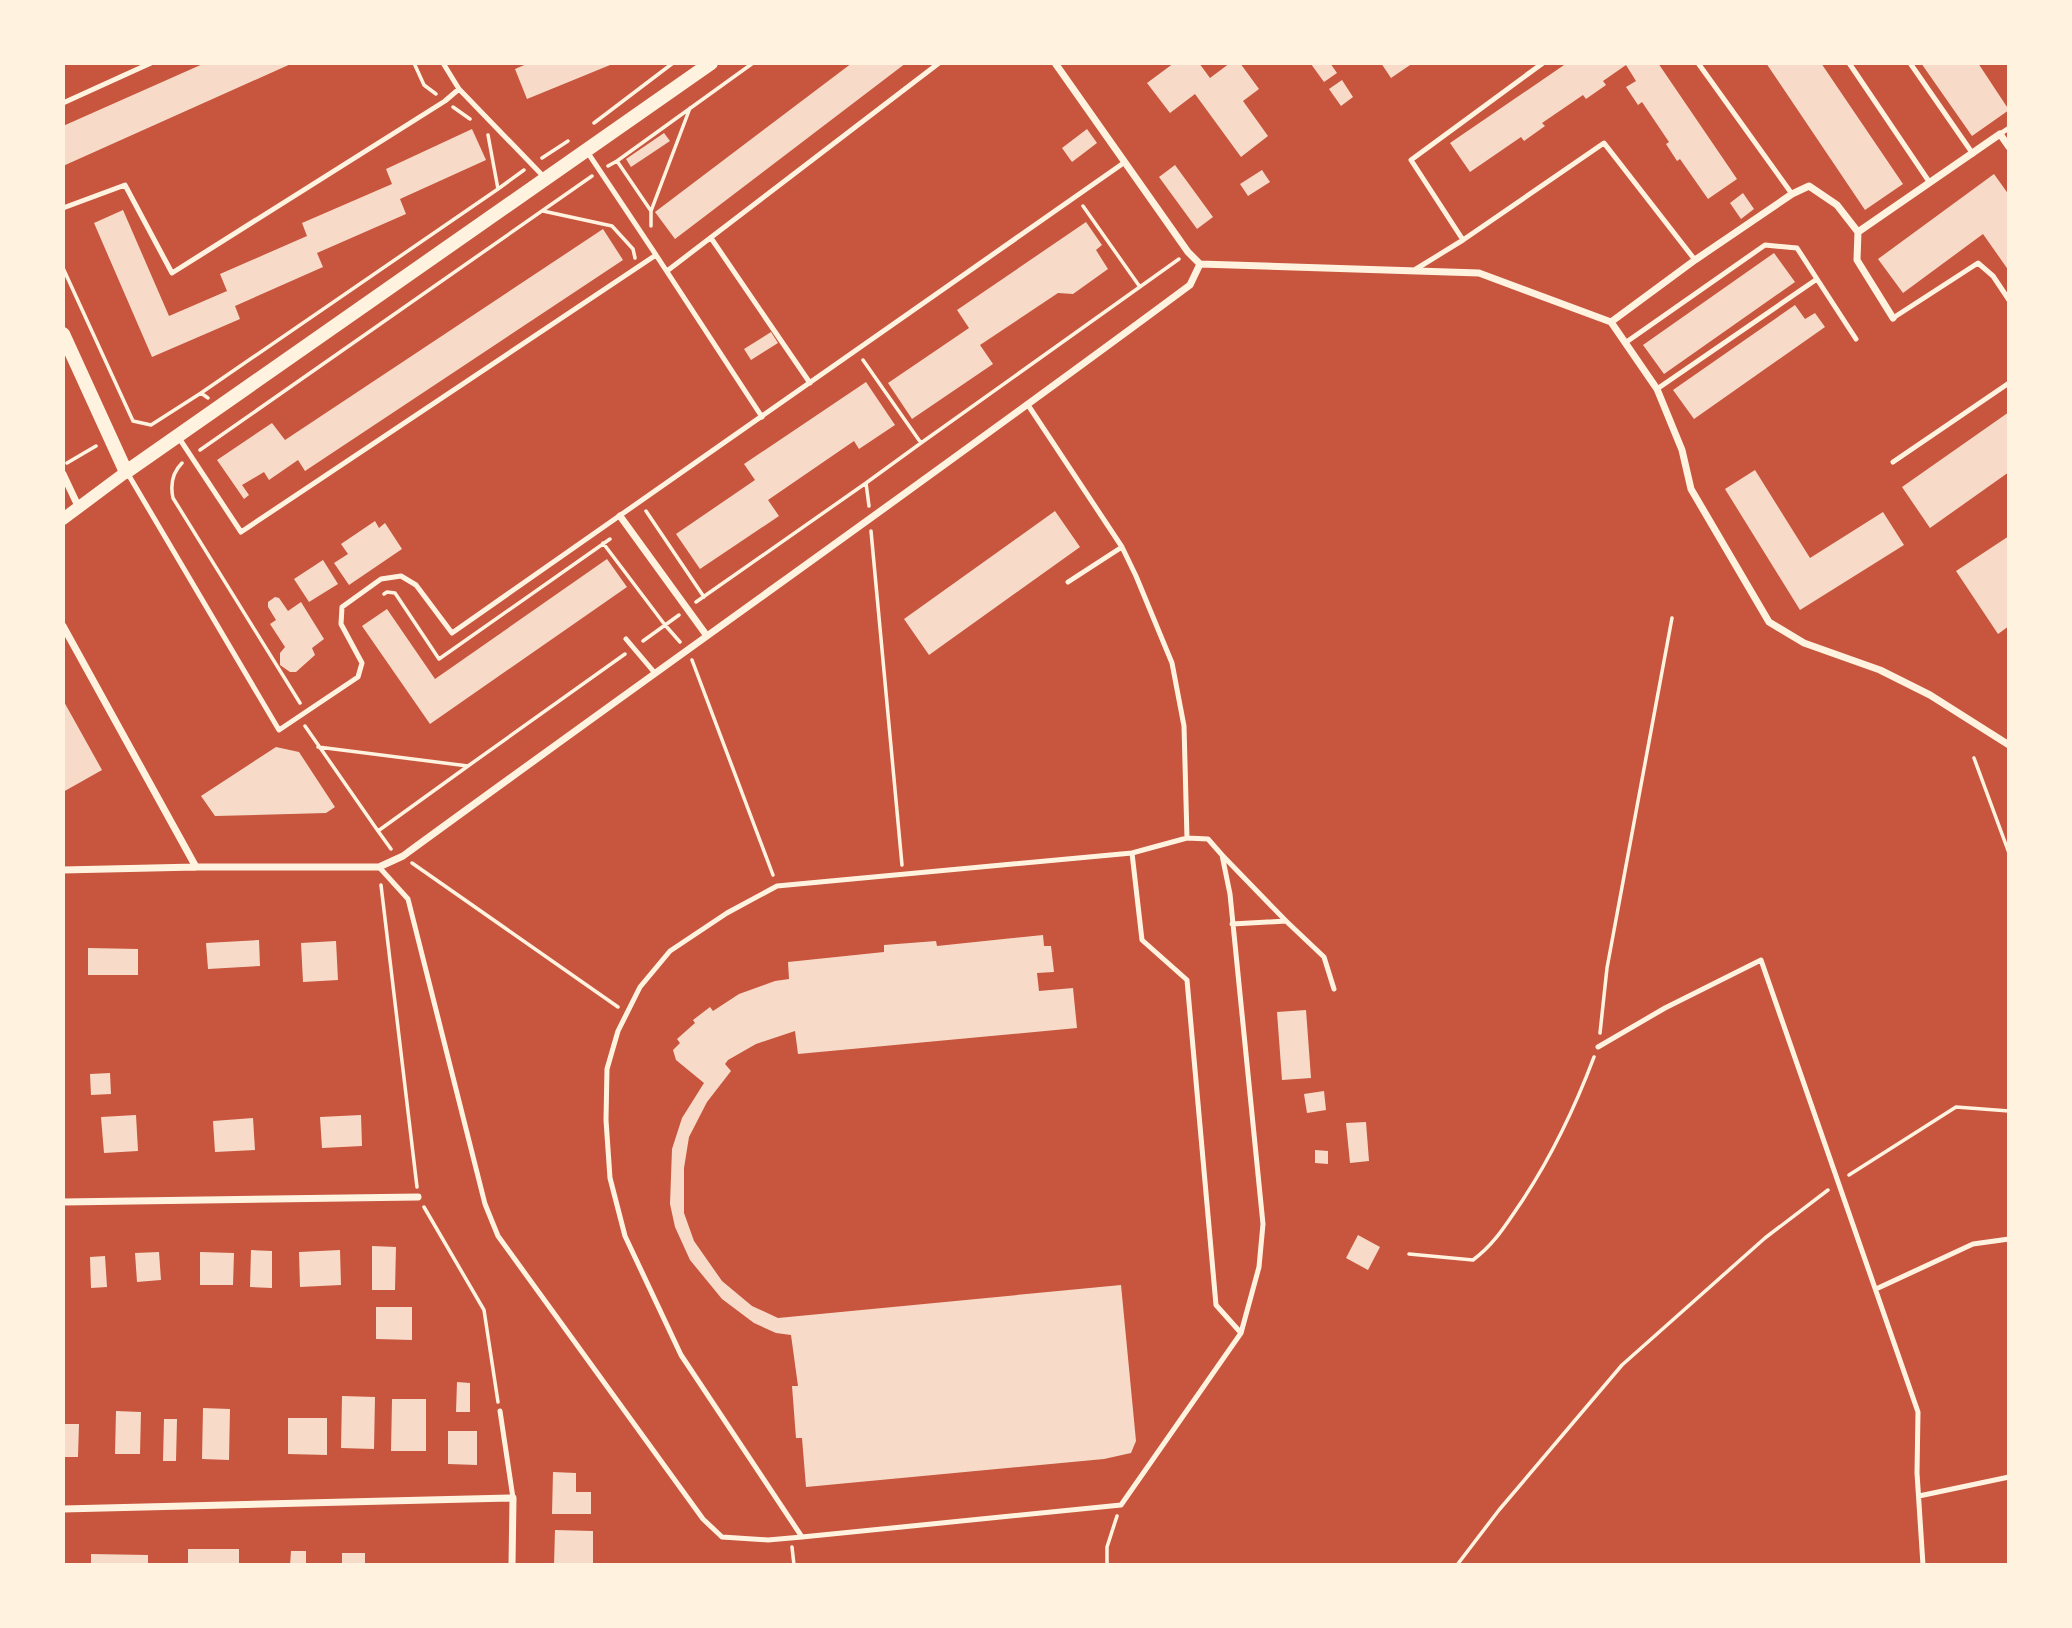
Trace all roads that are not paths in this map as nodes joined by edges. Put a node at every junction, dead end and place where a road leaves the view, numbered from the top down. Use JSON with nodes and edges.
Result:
{"nodes":[{"id":1,"x":151,"y":63,"type":"edge"},
{"id":2,"x":443,"y":63,"type":"edge"},
{"id":3,"x":711,"y":63,"type":"edge"},
{"id":4,"x":939,"y":63,"type":"edge"},
{"id":5,"x":1055,"y":63,"type":"edge"},
{"id":6,"x":1544,"y":63,"type":"edge"},
{"id":7,"x":1698,"y":63,"type":"edge"},
{"id":8,"x":1849,"y":63,"type":"edge"},
{"id":9,"x":1910,"y":63,"type":"edge"},
{"id":10,"x":459,"y":89,"type":"junction"},
{"id":11,"x":63,"y":103,"type":"edge"},
{"id":12,"x":2009,"y":128,"type":"edge"},
{"id":13,"x":2000,"y":134,"type":"junction"},
{"id":14,"x":2009,"y":147,"type":"edge"},
{"id":15,"x":587,"y":150,"type":"junction"},
{"id":16,"x":1973,"y":154,"type":"junction"},
{"id":17,"x":1125,"y":162,"type":"junction"},
{"id":18,"x":545,"y":178,"type":"junction"},
{"id":19,"x":1930,"y":183,"type":"junction"},
{"id":20,"x":1793,"y":194,"type":"junction"},
{"id":21,"x":63,"y":208,"type":"edge"},
{"id":22,"x":1858,"y":232,"type":"junction"},
{"id":23,"x":711,"y":238,"type":"junction"},
{"id":24,"x":1463,"y":240,"type":"junction"},
{"id":25,"x":656,"y":255,"type":"junction"},
{"id":26,"x":1695,"y":260,"type":"junction"},
{"id":27,"x":1200,"y":264,"type":"junction"},
{"id":28,"x":1416,"y":269,"type":"junction"},
{"id":29,"x":667,"y":271,"type":"junction"},
{"id":30,"x":1817,"y":279,"type":"junction"},
{"id":31,"x":2009,"y":300,"type":"edge"},
{"id":32,"x":1893,"y":318,"type":"joint"},
{"id":33,"x":1611,"y":322,"type":"junction"},
{"id":34,"x":63,"y":334,"type":"edge"},
{"id":35,"x":1856,"y":339,"type":"dead end"},
{"id":36,"x":1625,"y":343,"type":"junction"},
{"id":37,"x":810,"y":383,"type":"junction"},
{"id":38,"x":2009,"y":383,"type":"edge"},
{"id":39,"x":1657,"y":389,"type":"junction"},
{"id":40,"x":1028,"y":405,"type":"junction"},
{"id":41,"x":762,"y":416,"type":"junction"},
{"id":42,"x":178,"y":436,"type":"junction"},
{"id":43,"x":1893,"y":462,"type":"dead end"},
{"id":44,"x":126,"y":472,"type":"junction"},
{"id":45,"x":63,"y":474,"type":"edge"},
{"id":46,"x":79,"y":508,"type":"junction"},
{"id":47,"x":620,"y":516,"type":"junction"},
{"id":48,"x":63,"y":519,"type":"edge"},
{"id":49,"x":1122,"y":547,"type":"junction"},
{"id":50,"x":1068,"y":582,"type":"dead end"},
{"id":51,"x":63,"y":626,"type":"edge"},
{"id":52,"x":707,"y":636,"type":"junction"},
{"id":53,"x":626,"y":639,"type":"dead end"},
{"id":54,"x":654,"y":673,"type":"junction"},
{"id":55,"x":2009,"y":745,"type":"edge"},
{"id":56,"x":1187,"y":838,"type":"junction"},
{"id":57,"x":1132,"y":853,"type":"junction"},
{"id":58,"x":1222,"y":855,"type":"junction"},
{"id":59,"x":197,"y":867,"type":"junction"},
{"id":60,"x":379,"y":867,"type":"junction"},
{"id":61,"x":63,"y":870,"type":"edge"},
{"id":62,"x":1286,"y":921,"type":"junction"},
{"id":63,"x":1232,"y":924,"type":"junction"},
{"id":64,"x":1334,"y":989,"type":"dead end"},
{"id":65,"x":1598,"y":1047,"type":"road end"},
{"id":66,"x":418,"y":1197,"type":"road end"},
{"id":67,"x":63,"y":1202,"type":"edge"},
{"id":68,"x":2009,"y":1238,"type":"edge"},
{"id":69,"x":1876,"y":1289,"type":"junction"},
{"id":70,"x":1241,"y":1333,"type":"junction"},
{"id":71,"x":499,"y":1411,"type":"road end"},
{"id":72,"x":2009,"y":1477,"type":"edge"},
{"id":73,"x":1919,"y":1496,"type":"junction"},
{"id":74,"x":513,"y":1498,"type":"junction"},
{"id":75,"x":63,"y":1509,"type":"edge"},
{"id":76,"x":802,"y":1537,"type":"junction"},
{"id":77,"x":512,"y":1565,"type":"edge"},
{"id":78,"x":1923,"y":1565,"type":"edge"}],
"edges":[{"from":1,"to":11,"type":"lane"},
{"from":2,"to":10,"type":"lane"},
{"from":3,"to":15,"type":"main road"},
{"from":4,"to":23,"type":"lane"},
{"from":5,"to":17,"type":"street"},
{"from":6,"to":24,"type":"lane"},
{"from":7,"to":20,"type":"lane"},
{"from":8,"to":19,"type":"lane"},
{"from":9,"to":16,"type":"lane"},
{"from":10,"to":18,"type":"lane"},
{"from":10,"to":21,"type":"lane"},
{"from":12,"to":13,"type":"lane"},
{"from":13,"to":14,"type":"street"},
{"from":13,"to":16,"type":"street"},
{"from":15,"to":18,"type":"main road"},
{"from":15,"to":25,"type":"lane"},
{"from":16,"to":19,"type":"street"},
{"from":17,"to":27,"type":"street"},
{"from":17,"to":37,"type":"lane"},
{"from":18,"to":42,"type":"main road"},
{"from":19,"to":22,"type":"street"},
{"from":20,"to":22,"type":"street"},
{"from":20,"to":26,"type":"street"},
{"from":22,"to":32,"type":"street"},
{"from":23,"to":29,"type":"lane"},
{"from":23,"to":37,"type":"lane"},
{"from":24,"to":26,"type":"lane"},
{"from":24,"to":28,"type":"lane"},
{"from":25,"to":29,"type":"lane"},
{"from":25,"to":42,"type":"lane"},
{"from":26,"to":33,"type":"street"},
{"from":27,"to":28,"type":"street"},
{"from":27,"to":40,"type":"street"},
{"from":28,"to":33,"type":"street"},
{"from":29,"to":41,"type":"lane"},
{"from":30,"to":35,"type":"lane"},
{"from":30,"to":36,"type":"lane"},
{"from":30,"to":39,"type":"lane"},
{"from":31,"to":32,"type":"lane"},
{"from":33,"to":36,"type":"street"},
{"from":34,"to":44,"type":"main road"},
{"from":36,"to":39,"type":"street"},
{"from":37,"to":41,"type":"lane"},
{"from":38,"to":43,"type":"lane"},
{"from":39,"to":55,"type":"street"},
{"from":40,"to":49,"type":"lane"},
{"from":40,"to":52,"type":"street"},
{"from":41,"to":47,"type":"lane"},
{"from":42,"to":44,"type":"main road"},
{"from":44,"to":46,"type":"street"},
{"from":44,"to":47,"type":"lane"},
{"from":45,"to":46,"type":"street"},
{"from":46,"to":48,"type":"street"},
{"from":47,"to":52,"type":"street"},
{"from":49,"to":50,"type":"lane"},
{"from":49,"to":56,"type":"lane"},
{"from":51,"to":59,"type":"street"},
{"from":52,"to":54,"type":"street"},
{"from":53,"to":54,"type":"lane"},
{"from":54,"to":60,"type":"street"},
{"from":56,"to":57,"type":"lane"},
{"from":56,"to":58,"type":"lane"},
{"from":57,"to":70,"type":"lane"},
{"from":57,"to":76,"type":"lane"},
{"from":58,"to":62,"type":"lane"},
{"from":58,"to":63,"type":"lane"},
{"from":59,"to":60,"type":"street"},
{"from":59,"to":61,"type":"street"},
{"from":60,"to":76,"type":"lane"},
{"from":62,"to":63,"type":"lane"},
{"from":62,"to":64,"type":"lane"},
{"from":63,"to":70,"type":"lane"},
{"from":65,"to":69,"type":"lane"},
{"from":66,"to":67,"type":"street"},
{"from":68,"to":69,"type":"lane"},
{"from":69,"to":73,"type":"lane"},
{"from":70,"to":76,"type":"lane"},
{"from":71,"to":74,"type":"lane"},
{"from":72,"to":73,"type":"lane"},
{"from":73,"to":78,"type":"lane"},
{"from":74,"to":75,"type":"street"},
{"from":74,"to":77,"type":"street"}]}
